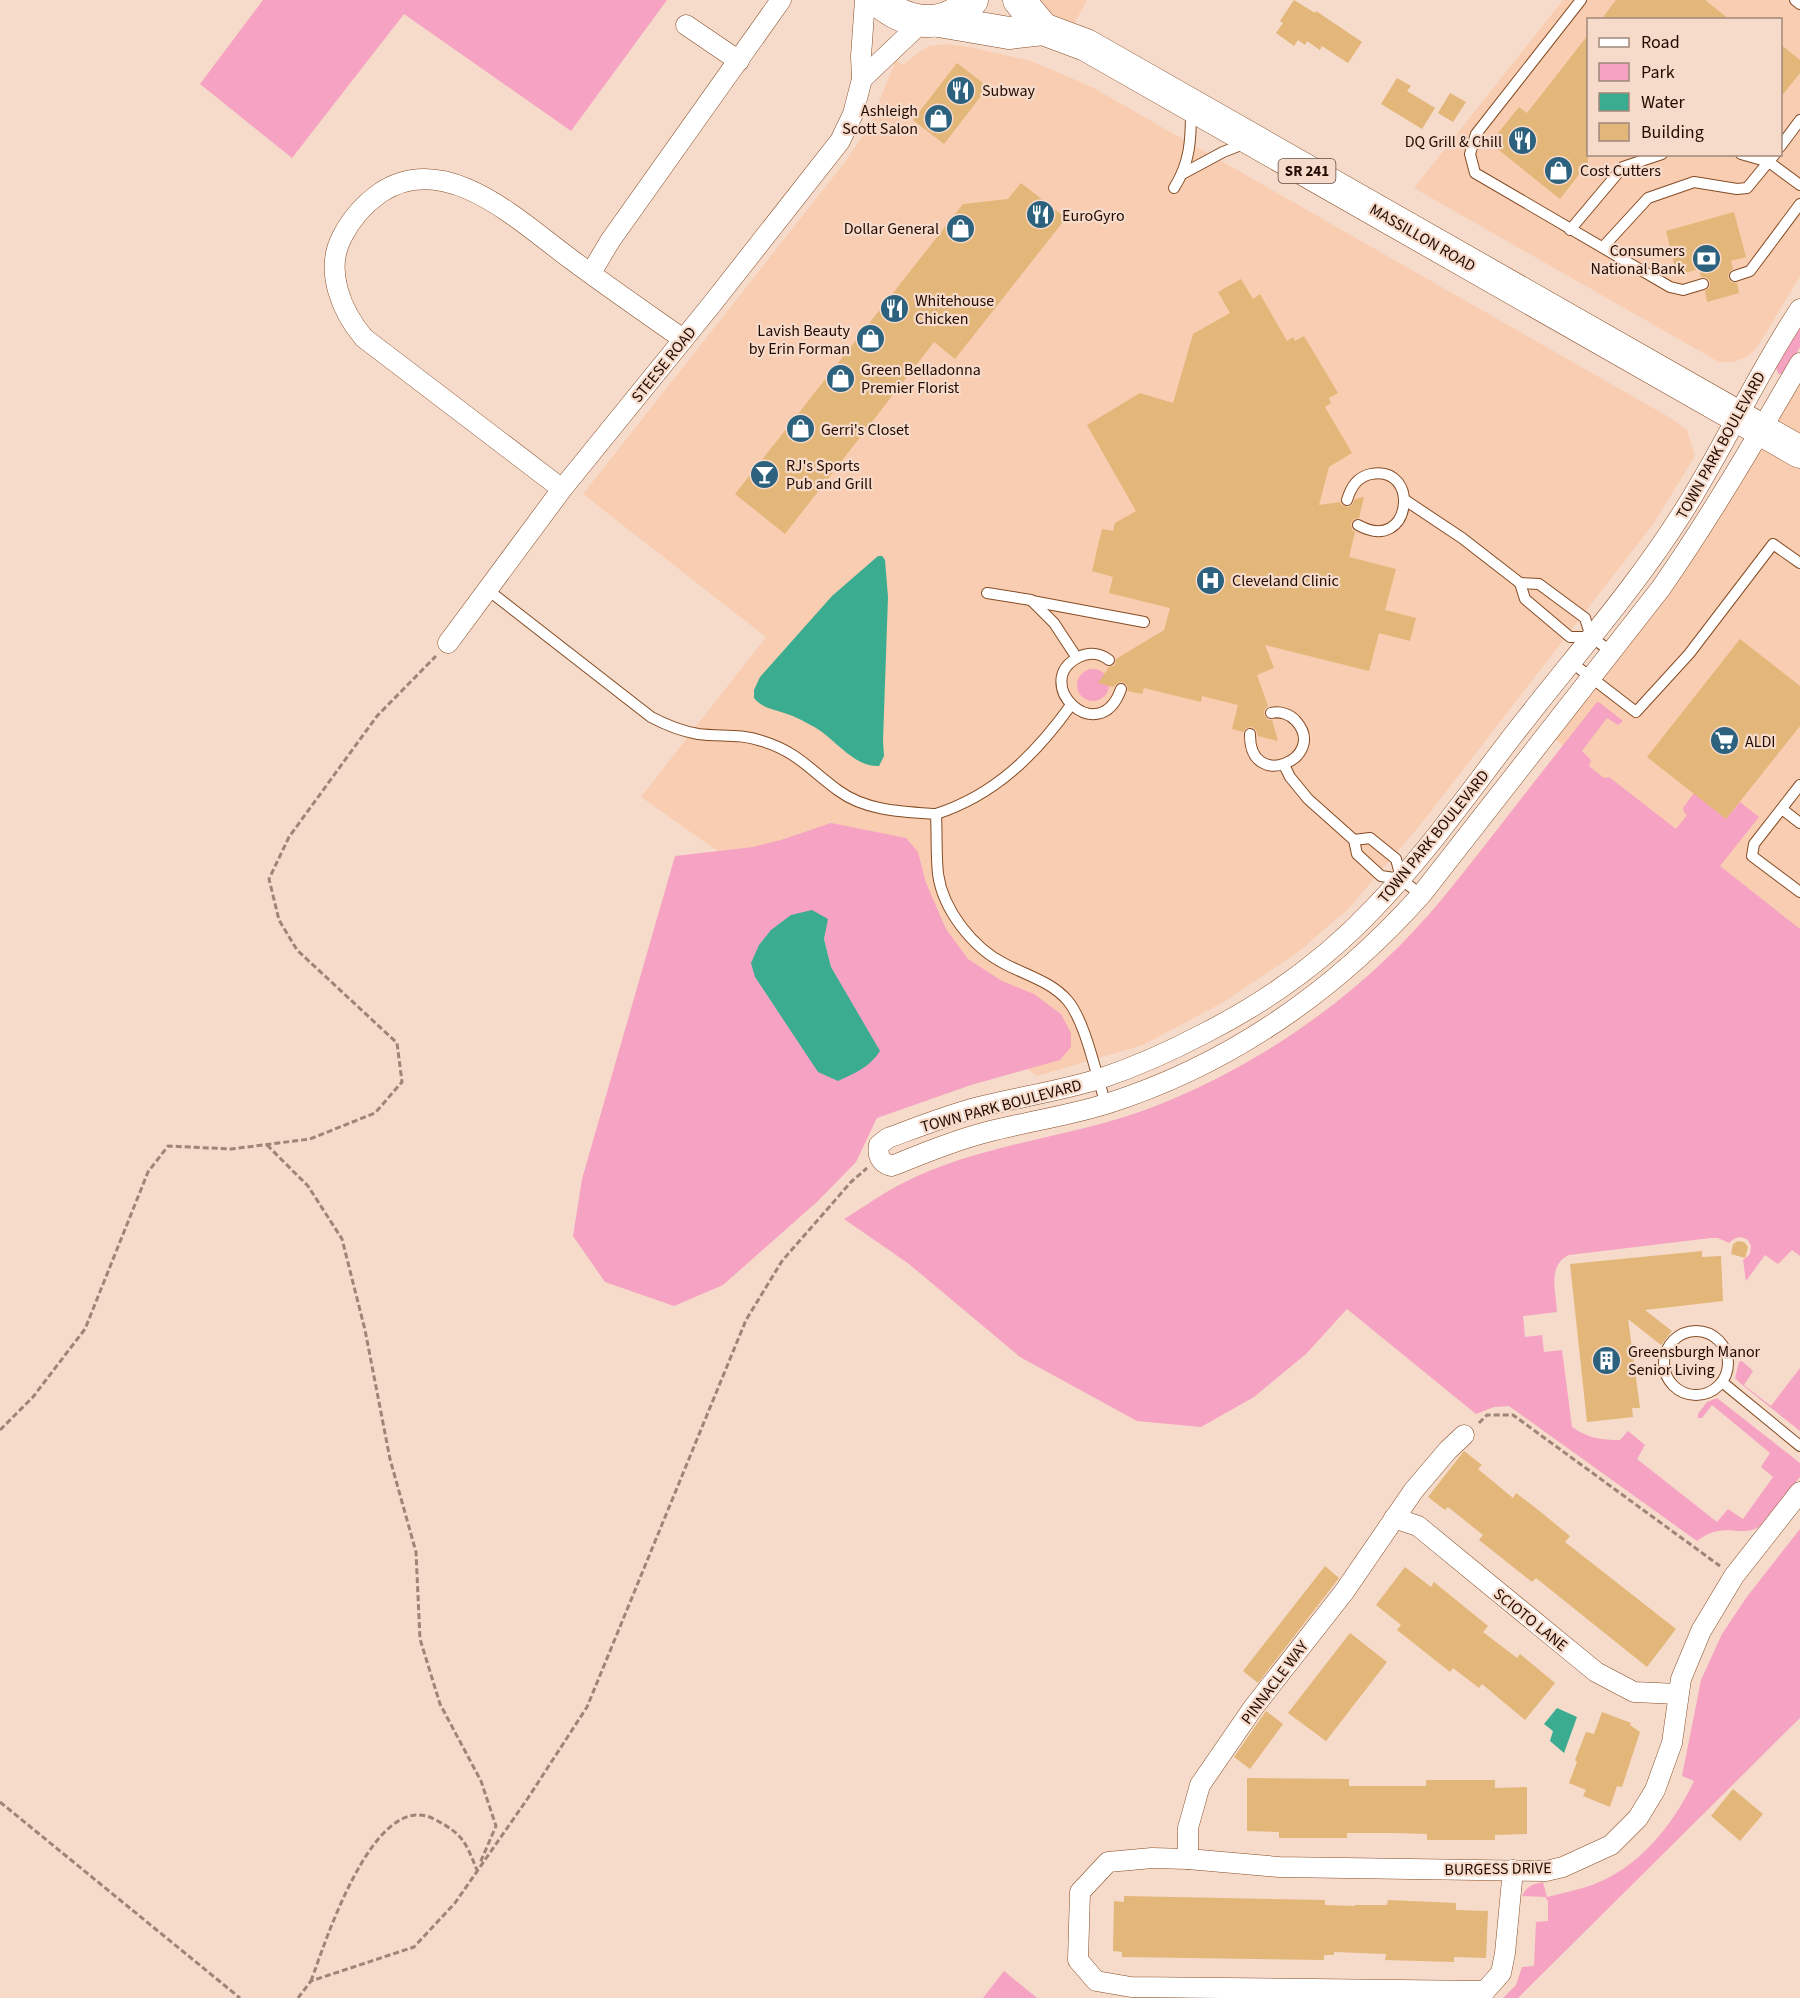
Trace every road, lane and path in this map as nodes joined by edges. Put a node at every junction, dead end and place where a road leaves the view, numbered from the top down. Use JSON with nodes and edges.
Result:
{"nodes":[{"id":1,"x":781,"y":0,"type":"edge"},
{"id":2,"x":865,"y":0,"type":"edge"},
{"id":3,"x":878,"y":0,"type":"edge"},
{"id":4,"x":972,"y":0,"type":"edge"},
{"id":5,"x":1019,"y":0,"type":"edge"},
{"id":6,"x":1581,"y":0,"type":"edge"},
{"id":7,"x":1795,"y":0,"type":"edge"},
{"id":8,"x":1800,"y":4,"type":"edge"},
{"id":9,"x":931,"y":21,"type":"junction"},
{"id":10,"x":686,"y":25,"type":"dead end"},
{"id":11,"x":1043,"y":29,"type":"junction"},
{"id":12,"x":739,"y":61,"type":"junction"},
{"id":13,"x":862,"y":79,"type":"junction"},
{"id":14,"x":1191,"y":105,"type":"junction"},
{"id":15,"x":1800,"y":120,"type":"edge"},
{"id":16,"x":1253,"y":140,"type":"junction"},
{"id":17,"x":1782,"y":144,"type":"edge"},
{"id":18,"x":1656,"y":156,"type":"edge"},
{"id":19,"x":1756,"y":156,"type":"edge"},
{"id":20,"x":1772,"y":158,"type":"edge"},
{"id":21,"x":1184,"y":172,"type":"junction"},
{"id":22,"x":1800,"y":185,"type":"edge"},
{"id":23,"x":1174,"y":188,"type":"dead end"},
{"id":24,"x":1800,"y":204,"type":"edge"},
{"id":25,"x":1570,"y":230,"type":"junction"},
{"id":26,"x":1603,"y":247,"type":"junction"},
{"id":27,"x":591,"y":273,"type":"junction"},
{"id":28,"x":1735,"y":276,"type":"dead end"},
{"id":29,"x":1703,"y":284,"type":"dead end"},
{"id":30,"x":1800,"y":309,"type":"edge"},
{"id":31,"x":683,"y":339,"type":"junction"},
{"id":32,"x":1800,"y":363,"type":"edge"},
{"id":33,"x":1749,"y":424,"type":"junction"},
{"id":34,"x":1800,"y":452,"type":"edge"},
{"id":35,"x":562,"y":489,"type":"junction"},
{"id":36,"x":1347,"y":500,"type":"dead end"},
{"id":37,"x":1405,"y":500,"type":"junction"},
{"id":38,"x":1358,"y":525,"type":"dead end"},
{"id":39,"x":1800,"y":563,"type":"edge"},
{"id":40,"x":1520,"y":583,"type":"junction"},
{"id":41,"x":488,"y":590,"type":"junction"},
{"id":42,"x":987,"y":593,"type":"dead end"},
{"id":43,"x":1031,"y":600,"type":"junction"},
{"id":44,"x":1144,"y":622,"type":"dead end"},
{"id":45,"x":1591,"y":637,"type":"junction"},
{"id":46,"x":448,"y":643,"type":"joint"},
{"id":47,"x":1612,"y":652,"type":"junction"},
{"id":48,"x":1077,"y":658,"type":"junction"},
{"id":49,"x":1109,"y":660,"type":"dead end"},
{"id":50,"x":1571,"y":662,"type":"junction"},
{"id":51,"x":1592,"y":678,"type":"junction"},
{"id":52,"x":1121,"y":689,"type":"dead end"},
{"id":53,"x":1071,"y":705,"type":"junction"},
{"id":54,"x":1271,"y":713,"type":"dead end"},
{"id":55,"x":1250,"y":734,"type":"dead end"},
{"id":56,"x":1284,"y":765,"type":"junction"},
{"id":57,"x":1800,"y":785,"type":"edge"},
{"id":58,"x":1782,"y":809,"type":"junction"},
{"id":59,"x":936,"y":814,"type":"junction"},
{"id":60,"x":1800,"y":823,"type":"edge"},
{"id":61,"x":1354,"y":840,"type":"junction"},
{"id":62,"x":1401,"y":879,"type":"junction"},
{"id":63,"x":1800,"y":892,"type":"edge"},
{"id":64,"x":1421,"y":895,"type":"junction"},
{"id":65,"x":1097,"y":1079,"type":"junction"},
{"id":66,"x":1106,"y":1104,"type":"junction"},
{"id":67,"x":267,"y":1144,"type":"junction"},
{"id":68,"x":879,"y":1157,"type":"junction"},
{"id":69,"x":1722,"y":1382,"type":"junction"},
{"id":70,"x":0,"y":1430,"type":"edge"},
{"id":71,"x":1464,"y":1435,"type":"joint"},
{"id":72,"x":1800,"y":1446,"type":"edge"},
{"id":73,"x":1800,"y":1492,"type":"edge"},
{"id":74,"x":1394,"y":1518,"type":"junction"},
{"id":75,"x":1734,"y":1576,"type":"junction"},
{"id":76,"x":1678,"y":1694,"type":"junction"},
{"id":77,"x":0,"y":1802,"type":"edge"},
{"id":78,"x":1188,"y":1859,"type":"junction"},
{"id":79,"x":477,"y":1870,"type":"junction"},
{"id":80,"x":1513,"y":1870,"type":"junction"},
{"id":81,"x":311,"y":1981,"type":"junction"},
{"id":82,"x":240,"y":1998,"type":"edge"},
{"id":83,"x":298,"y":1998,"type":"edge"}],
"edges":[{"from":1,"to":12,"type":"street"},
{"from":2,"to":13,"type":"street","name":"STEESE ROAD"},
{"from":3,"to":9,"type":"main road","number":"SR 241"},
{"from":4,"to":9,"type":"main road"},
{"from":5,"to":11,"type":"main road","name":"MASSILLON ROAD","number":"SR 241"},
{"from":6,"to":25,"type":"lane"},
{"from":7,"to":8,"type":"lane"},
{"from":9,"to":11,"type":"main road","name":"MASSILLON ROAD","number":"SR 241"},
{"from":9,"to":13,"type":"street"},
{"from":10,"to":12,"type":"street"},
{"from":11,"to":14,"type":"main road","name":"MASSILLON ROAD","number":"SR 241"},
{"from":12,"to":27,"type":"street"},
{"from":13,"to":31,"type":"street","name":"STEESE ROAD"},
{"from":14,"to":16,"type":"main road","name":"MASSILLON ROAD","number":"SR 241"},
{"from":14,"to":21,"type":"lane"},
{"from":15,"to":17,"type":"lane"},
{"from":16,"to":21,"type":"lane"},
{"from":16,"to":33,"type":"main road","name":"MASSILLON ROAD","number":"SR 241"},
{"from":18,"to":25,"type":"lane"},
{"from":19,"to":20,"type":"lane"},
{"from":20,"to":22,"type":"lane"},
{"from":20,"to":26,"type":"lane"},
{"from":21,"to":23,"type":"lane"},
{"from":24,"to":28,"type":"lane"},
{"from":25,"to":26,"type":"lane"},
{"from":26,"to":29,"type":"lane"},
{"from":27,"to":31,"type":"street"},
{"from":27,"to":35,"type":"street"},
{"from":30,"to":33,"type":"street","name":"TOWN PARK BOULEVARD"},
{"from":31,"to":35,"type":"street","name":"STEESE ROAD"},
{"from":32,"to":33,"type":"street","name":"TOWN PARK BOULEVARD"},
{"from":33,"to":34,"type":"main road","name":"MASSILLON ROAD","number":"SR 241"},
{"from":33,"to":45,"type":"street","name":"TOWN PARK BOULEVARD"},
{"from":33,"to":47,"type":"street","name":"TOWN PARK BOULEVARD"},
{"from":35,"to":41,"type":"street","name":"STEESE ROAD"},
{"from":36,"to":37,"type":"lane"},
{"from":37,"to":38,"type":"lane"},
{"from":37,"to":40,"type":"lane"},
{"from":39,"to":51,"type":"lane"},
{"from":40,"to":45,"type":"lane"},
{"from":40,"to":45,"type":"lane"},
{"from":41,"to":46,"type":"street","name":"STEESE ROAD"},
{"from":41,"to":59,"type":"lane"},
{"from":42,"to":43,"type":"lane"},
{"from":43,"to":44,"type":"lane"},
{"from":43,"to":48,"type":"lane"},
{"from":45,"to":47,"type":"lane"},
{"from":45,"to":50,"type":"street","name":"TOWN PARK BOULEVARD"},
{"from":46,"to":67,"type":"path"},
{"from":47,"to":51,"type":"street","name":"TOWN PARK BOULEVARD"},
{"from":48,"to":49,"type":"lane"},
{"from":48,"to":53,"type":"lane"},
{"from":50,"to":51,"type":"lane"},
{"from":50,"to":62,"type":"street","name":"TOWN PARK BOULEVARD"},
{"from":51,"to":64,"type":"street","name":"TOWN PARK BOULEVARD"},
{"from":52,"to":53,"type":"lane"},
{"from":53,"to":59,"type":"lane"},
{"from":54,"to":56,"type":"lane"},
{"from":55,"to":56,"type":"lane"},
{"from":56,"to":61,"type":"lane"},
{"from":57,"to":58,"type":"lane"},
{"from":58,"to":60,"type":"lane"},
{"from":58,"to":63,"type":"lane"},
{"from":59,"to":65,"type":"lane"},
{"from":61,"to":62,"type":"lane"},
{"from":61,"to":62,"type":"lane"},
{"from":62,"to":64,"type":"lane"},
{"from":62,"to":65,"type":"street","name":"TOWN PARK BOULEVARD"},
{"from":64,"to":66,"type":"street","name":"TOWN PARK BOULEVARD"},
{"from":65,"to":66,"type":"lane"},
{"from":65,"to":68,"type":"street","name":"TOWN PARK BOULEVARD"},
{"from":66,"to":68,"type":"street","name":"TOWN PARK BOULEVARD"},
{"from":67,"to":70,"type":"path"},
{"from":67,"to":79,"type":"path"},
{"from":68,"to":79,"type":"path"},
{"from":69,"to":69,"type":"lane"},
{"from":69,"to":72,"type":"lane"},
{"from":71,"to":74,"type":"street","name":"PINNACLE WAY"},
{"from":71,"to":75,"type":"path"},
{"from":73,"to":75,"type":"street","name":"BURGESS DRIVE"},
{"from":74,"to":76,"type":"street","name":"SCIOTO LANE"},
{"from":74,"to":78,"type":"street","name":"PINNACLE WAY"},
{"from":75,"to":76,"type":"street","name":"BURGESS DRIVE"},
{"from":76,"to":80,"type":"street","name":"BURGESS DRIVE"},
{"from":77,"to":82,"type":"path"},
{"from":78,"to":80,"type":"street","name":"BURGESS DRIVE"},
{"from":78,"to":80,"type":"street","name":"BURGESS DRIVE"},
{"from":79,"to":81,"type":"path"},
{"from":79,"to":81,"type":"path"},
{"from":81,"to":83,"type":"path"}]}
